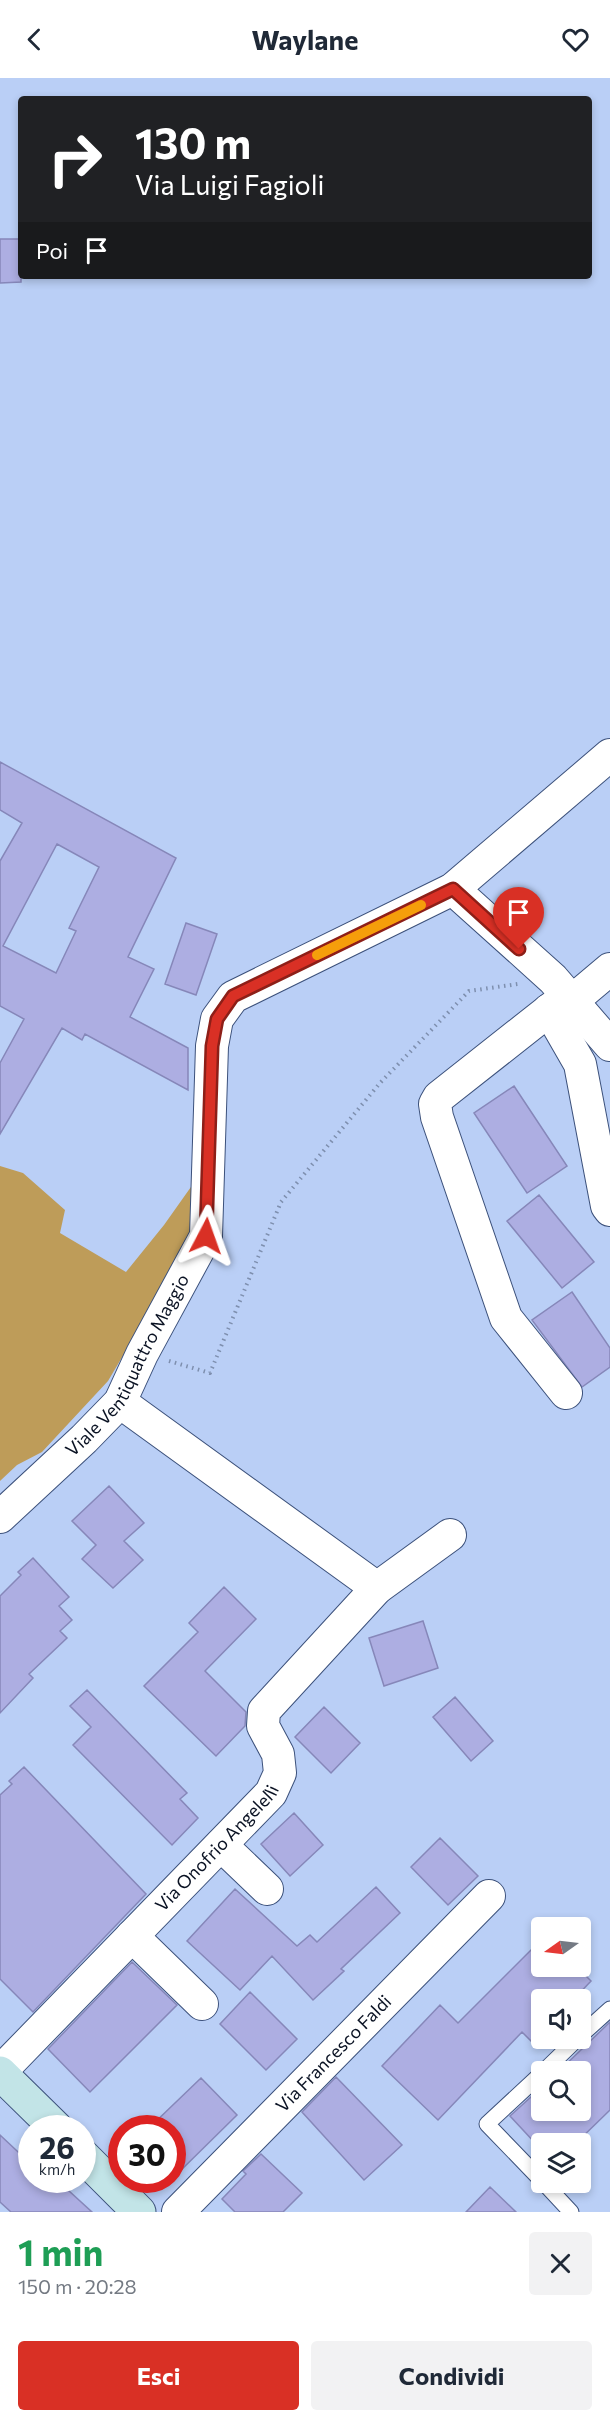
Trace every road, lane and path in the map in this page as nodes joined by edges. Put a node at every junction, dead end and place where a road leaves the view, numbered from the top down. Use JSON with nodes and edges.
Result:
{"nodes":[{"id":1,"x":610,"y":755,"type":"edge"},
{"id":2,"x":453,"y":889,"type":"junction"},
{"id":3,"x":610,"y":969,"type":"edge"},
{"id":4,"x":560,"y":997,"type":"junction"},
{"id":5,"x":610,"y":1045,"type":"edge"},
{"id":6,"x":610,"y":1210,"type":"edge"},
{"id":7,"x":142,"y":1354,"type":"junction"},
{"id":8,"x":566,"y":1393,"type":"dead end"},
{"id":9,"x":120,"y":1402,"type":"junction"},
{"id":10,"x":0,"y":1517,"type":"edge"},
{"id":11,"x":450,"y":1535,"type":"dead end"},
{"id":12,"x":376,"y":1588,"type":"junction"},
{"id":13,"x":221,"y":1845,"type":"junction"},
{"id":14,"x":267,"y":1889,"type":"dead end"},
{"id":15,"x":489,"y":1896,"type":"dead end"},
{"id":16,"x":132,"y":1936,"type":"junction"},
{"id":17,"x":202,"y":2004,"type":"dead end"},
{"id":18,"x":610,"y":2009,"type":"edge"},
{"id":19,"x":591,"y":2027,"type":"edge"},
{"id":20,"x":567,"y":2049,"type":"edge"},
{"id":21,"x":554,"y":2061,"type":"edge"},
{"id":22,"x":0,"y":2073,"type":"edge"},
{"id":23,"x":531,"y":2082,"type":"edge"},
{"id":24,"x":43,"y":2115,"type":"edge"},
{"id":25,"x":96,"y":2169,"type":"edge"},
{"id":26,"x":531,"y":2170,"type":"edge"},
{"id":27,"x":553,"y":2193,"type":"edge"},
{"id":28,"x":139,"y":2212,"type":"edge"},
{"id":29,"x":178,"y":2212,"type":"edge"},
{"id":30,"x":571,"y":2212,"type":"edge"}],
"edges":[{"from":1,"to":2,"type":"street","name":"Viale Ventiquattro Maggio"},
{"from":2,"to":4,"type":"street"},
{"from":2,"to":7,"type":"street","name":"Viale Ventiquattro Maggio"},
{"from":3,"to":4,"type":"street"},
{"from":4,"to":5,"type":"street"},
{"from":4,"to":6,"type":"street"},
{"from":4,"to":7,"type":"path"},
{"from":4,"to":8,"type":"street"},
{"from":7,"to":9,"type":"street","name":"Viale Ventiquattro Maggio"},
{"from":9,"to":10,"type":"street","name":"Viale Ventiquattro Maggio"},
{"from":9,"to":12,"type":"street"},
{"from":11,"to":12,"type":"street","name":"Via Onofrio Angelelli"},
{"from":12,"to":13,"type":"street","name":"Via Onofrio Angelelli"},
{"from":13,"to":14,"type":"street"},
{"from":13,"to":16,"type":"street","name":"Via Onofrio Angelelli"},
{"from":15,"to":29,"type":"street","name":"Via Francesco Faldi"},
{"from":16,"to":17,"type":"street"},
{"from":16,"to":22,"type":"street","name":"Via Onofrio Angelelli"},
{"from":18,"to":19,"type":"lane"},
{"from":20,"to":21,"type":"lane"},
{"from":22,"to":24,"type":"main road"},
{"from":23,"to":26,"type":"lane"},
{"from":25,"to":28,"type":"main road"},
{"from":27,"to":30,"type":"lane"}]}
